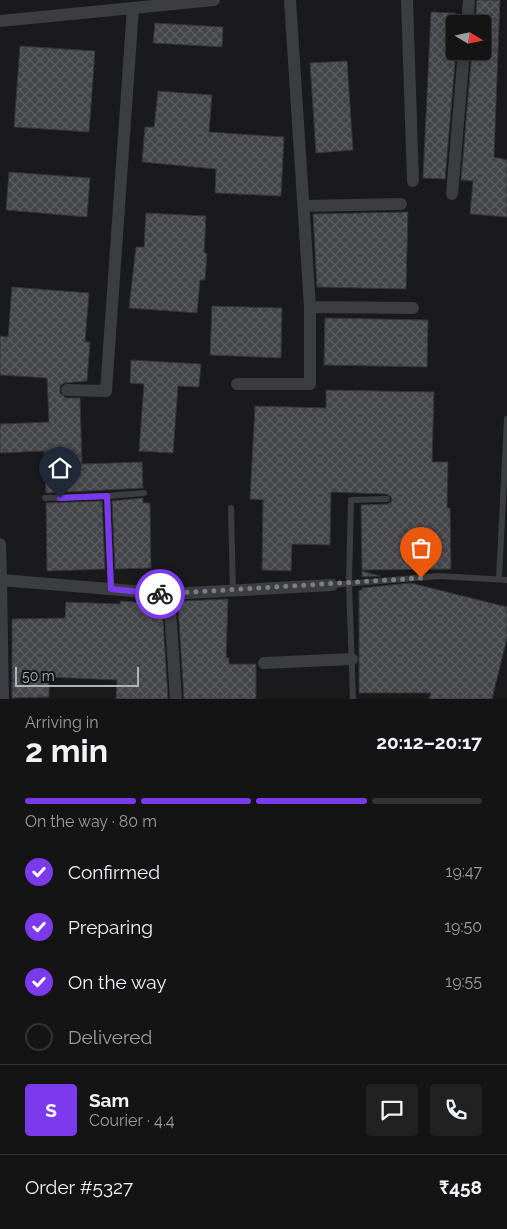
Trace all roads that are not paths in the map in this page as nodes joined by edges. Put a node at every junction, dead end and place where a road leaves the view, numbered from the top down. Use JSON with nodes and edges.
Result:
{"nodes":[{"id":1,"x":214,"y":0,"type":"edge"},
{"id":2,"x":290,"y":0,"type":"edge"},
{"id":3,"x":407,"y":0,"type":"edge"},
{"id":4,"x":469,"y":0,"type":"edge"},
{"id":5,"x":132,"y":8,"type":"junction"},
{"id":6,"x":468,"y":15,"type":"edge"},
{"id":7,"x":0,"y":21,"type":"edge"},
{"id":8,"x":463,"y":60,"type":"edge"},
{"id":9,"x":412,"y":181,"type":"dead end"},
{"id":10,"x":452,"y":194,"type":"dead end"},
{"id":11,"x":401,"y":204,"type":"dead end"},
{"id":12,"x":304,"y":206,"type":"junction"},
{"id":13,"x":310,"y":307,"type":"junction"},
{"id":14,"x":413,"y":308,"type":"dead end"},
{"id":15,"x":236,"y":384,"type":"dead end"},
{"id":16,"x":67,"y":390,"type":"dead end"},
{"id":17,"x":507,"y":419,"type":"edge"},
{"id":18,"x":144,"y":494,"type":"dead end"},
{"id":19,"x":107,"y":496,"type":"junction"},
{"id":20,"x":45,"y":498,"type":"dead end"},
{"id":21,"x":387,"y":499,"type":"dead end"},
{"id":22,"x":231,"y":508,"type":"dead end"},
{"id":23,"x":0,"y":544,"type":"edge"},
{"id":24,"x":499,"y":579,"type":"junction"},
{"id":25,"x":1,"y":580,"type":"edge"},
{"id":26,"x":507,"y":580,"type":"edge"},
{"id":27,"x":349,"y":584,"type":"junction"},
{"id":28,"x":332,"y":585,"type":"joint"},
{"id":29,"x":111,"y":589,"type":"junction"},
{"id":30,"x":232,"y":591,"type":"junction"},
{"id":31,"x":169,"y":594,"type":"junction"},
{"id":32,"x":352,"y":659,"type":"junction"},
{"id":33,"x":264,"y":663,"type":"dead end"},
{"id":34,"x":2,"y":699,"type":"edge"},
{"id":35,"x":176,"y":699,"type":"edge"},
{"id":36,"x":353,"y":699,"type":"edge"}],
"edges":[{"from":1,"to":5,"type":"street"},
{"from":2,"to":12,"type":"street"},
{"from":3,"to":9,"type":"street"},
{"from":4,"to":6,"type":"street"},
{"from":5,"to":7,"type":"street"},
{"from":5,"to":16,"type":"street"},
{"from":8,"to":10,"type":"street"},
{"from":11,"to":12,"type":"street"},
{"from":12,"to":13,"type":"street"},
{"from":13,"to":14,"type":"street"},
{"from":13,"to":15,"type":"street"},
{"from":17,"to":24,"type":"lane"},
{"from":18,"to":19,"type":"lane"},
{"from":19,"to":20,"type":"lane"},
{"from":19,"to":29,"type":"lane"},
{"from":21,"to":27,"type":"lane"},
{"from":22,"to":30,"type":"lane"},
{"from":23,"to":25,"type":"street"},
{"from":24,"to":26,"type":"lane"},
{"from":24,"to":27,"type":"lane"},
{"from":25,"to":29,"type":"street"},
{"from":25,"to":34,"type":"street"},
{"from":27,"to":28,"type":"lane"},
{"from":27,"to":32,"type":"lane"},
{"from":28,"to":30,"type":"street"},
{"from":29,"to":31,"type":"street"},
{"from":30,"to":31,"type":"street"},
{"from":31,"to":35,"type":"street"},
{"from":32,"to":33,"type":"street"},
{"from":32,"to":36,"type":"lane"}]}
